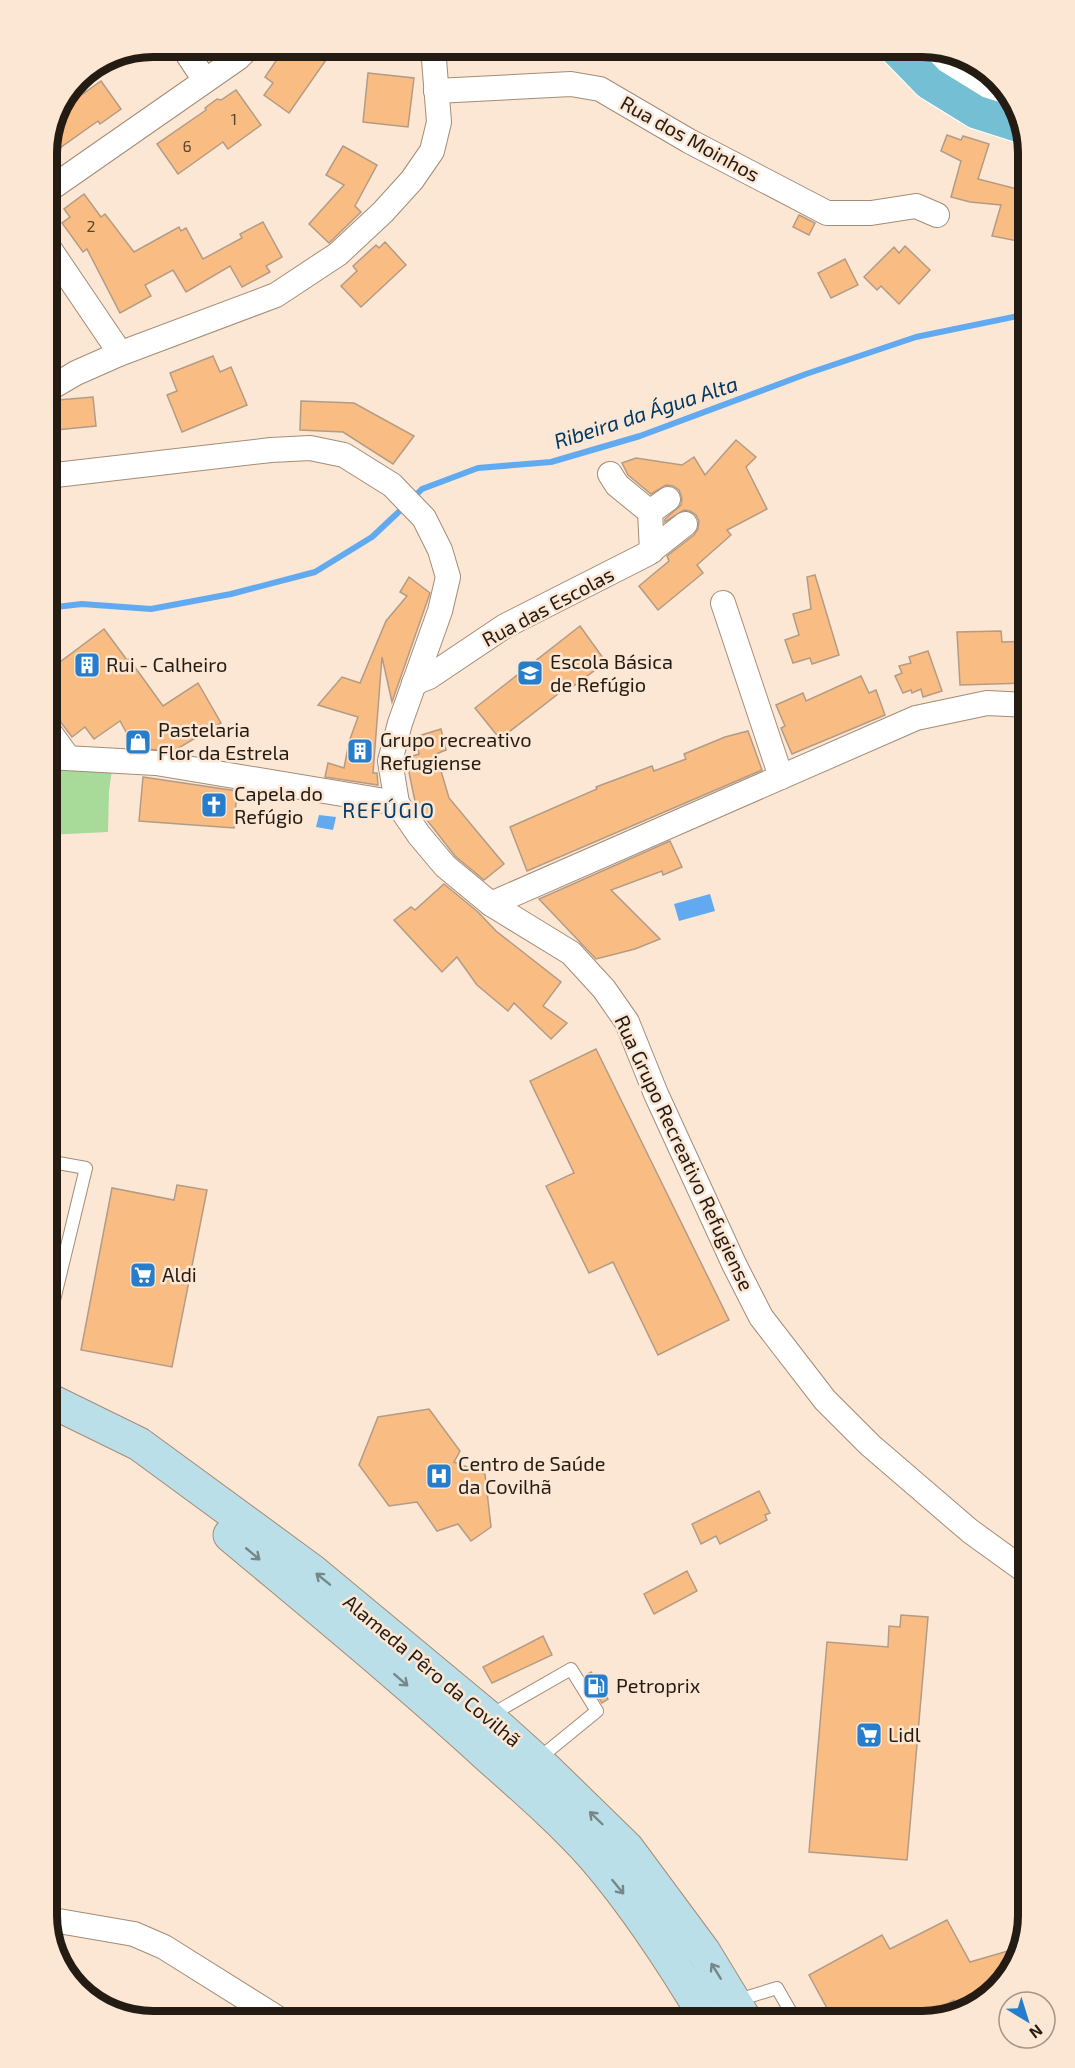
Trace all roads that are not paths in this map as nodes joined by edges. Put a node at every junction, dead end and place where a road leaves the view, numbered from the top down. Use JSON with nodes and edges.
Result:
{"nodes":[{"id":1,"x":190,"y":57,"type":"edge"},
{"id":2,"x":239,"y":57,"type":"edge"},
{"id":3,"x":434,"y":57,"type":"edge"},
{"id":4,"x":904,"y":57,"type":"edge"},
{"id":5,"x":932,"y":58,"type":"edge"},
{"id":6,"x":204,"y":79,"type":"junction"},
{"id":7,"x":436,"y":91,"type":"junction"},
{"id":8,"x":1003,"y":102,"type":"edge"},
{"id":9,"x":1013,"y":124,"type":"edge"},
{"id":10,"x":57,"y":184,"type":"edge"},
{"id":11,"x":937,"y":215,"type":"dead end"},
{"id":12,"x":57,"y":260,"type":"edge"},
{"id":13,"x":119,"y":354,"type":"junction"},
{"id":14,"x":57,"y":384,"type":"edge"},
{"id":15,"x":610,"y":474,"type":"dead end"},
{"id":16,"x":57,"y":475,"type":"edge"},
{"id":17,"x":685,"y":524,"type":"dead end"},
{"id":18,"x":652,"y":551,"type":"junction"},
{"id":19,"x":723,"y":603,"type":"dead end"},
{"id":20,"x":414,"y":682,"type":"junction"},
{"id":21,"x":1018,"y":704,"type":"edge"},
{"id":22,"x":57,"y":732,"type":"edge"},
{"id":23,"x":57,"y":756,"type":"edge"},
{"id":24,"x":75,"y":757,"type":"junction"},
{"id":25,"x":781,"y":777,"type":"junction"},
{"id":26,"x":397,"y":803,"type":"junction"},
{"id":27,"x":491,"y":904,"type":"junction"},
{"id":28,"x":57,"y":1163,"type":"edge"},
{"id":29,"x":57,"y":1285,"type":"edge"},
{"id":30,"x":57,"y":1404,"type":"edge"},
{"id":31,"x":57,"y":1424,"type":"edge"},
{"id":32,"x":1018,"y":1565,"type":"edge"},
{"id":33,"x":488,"y":1717,"type":"junction"},
{"id":34,"x":536,"y":1760,"type":"junction"},
{"id":35,"x":58,"y":1921,"type":"edge"},
{"id":36,"x":266,"y":2011,"type":"edge"},
{"id":37,"x":702,"y":2011,"type":"edge"},
{"id":38,"x":740,"y":2011,"type":"edge"},
{"id":39,"x":790,"y":2011,"type":"edge"}],
"edges":[{"from":1,"to":6,"type":"street"},
{"from":2,"to":6,"type":"street"},
{"from":3,"to":7,"type":"street"},
{"from":4,"to":9,"type":"main road"},
{"from":5,"to":8,"type":"street"},
{"from":6,"to":10,"type":"street"},
{"from":7,"to":11,"type":"street","name":"Rua dos Moinhos"},
{"from":7,"to":13,"type":"street"},
{"from":12,"to":13,"type":"street"},
{"from":13,"to":14,"type":"street"},
{"from":15,"to":18,"type":"street"},
{"from":16,"to":20,"type":"street","name":"Rua Grupo Recreativo Refugiense"},
{"from":17,"to":18,"type":"street","name":"Rua das Escolas"},
{"from":18,"to":20,"type":"street","name":"Rua das Escolas"},
{"from":19,"to":25,"type":"street"},
{"from":20,"to":26,"type":"street","name":"Rua Grupo Recreativo Refugiense"},
{"from":21,"to":25,"type":"street"},
{"from":22,"to":24,"type":"lane"},
{"from":23,"to":24,"type":"street"},
{"from":24,"to":26,"type":"street"},
{"from":25,"to":27,"type":"street"},
{"from":26,"to":27,"type":"street","name":"Rua Grupo Recreativo Refugiense"},
{"from":27,"to":32,"type":"street","name":"Rua Grupo Recreativo Refugiense"},
{"from":28,"to":29,"type":"lane"},
{"from":33,"to":30,"type":"main road","name":"Alameda Pêro da Covilhã","one_way":true},
{"from":31,"to":37,"type":"main road","name":"Alameda Pêro da Covilhã","one_way":true},
{"from":33,"to":34,"type":"main road","name":"Alameda Pêro da Covilhã"},
{"from":33,"to":34,"type":"lane"},
{"from":38,"to":34,"type":"main road","name":"Alameda Pêro da Covilhã","one_way":true},
{"from":35,"to":36,"type":"street"},
{"from":38,"to":39,"type":"lane"}]}
